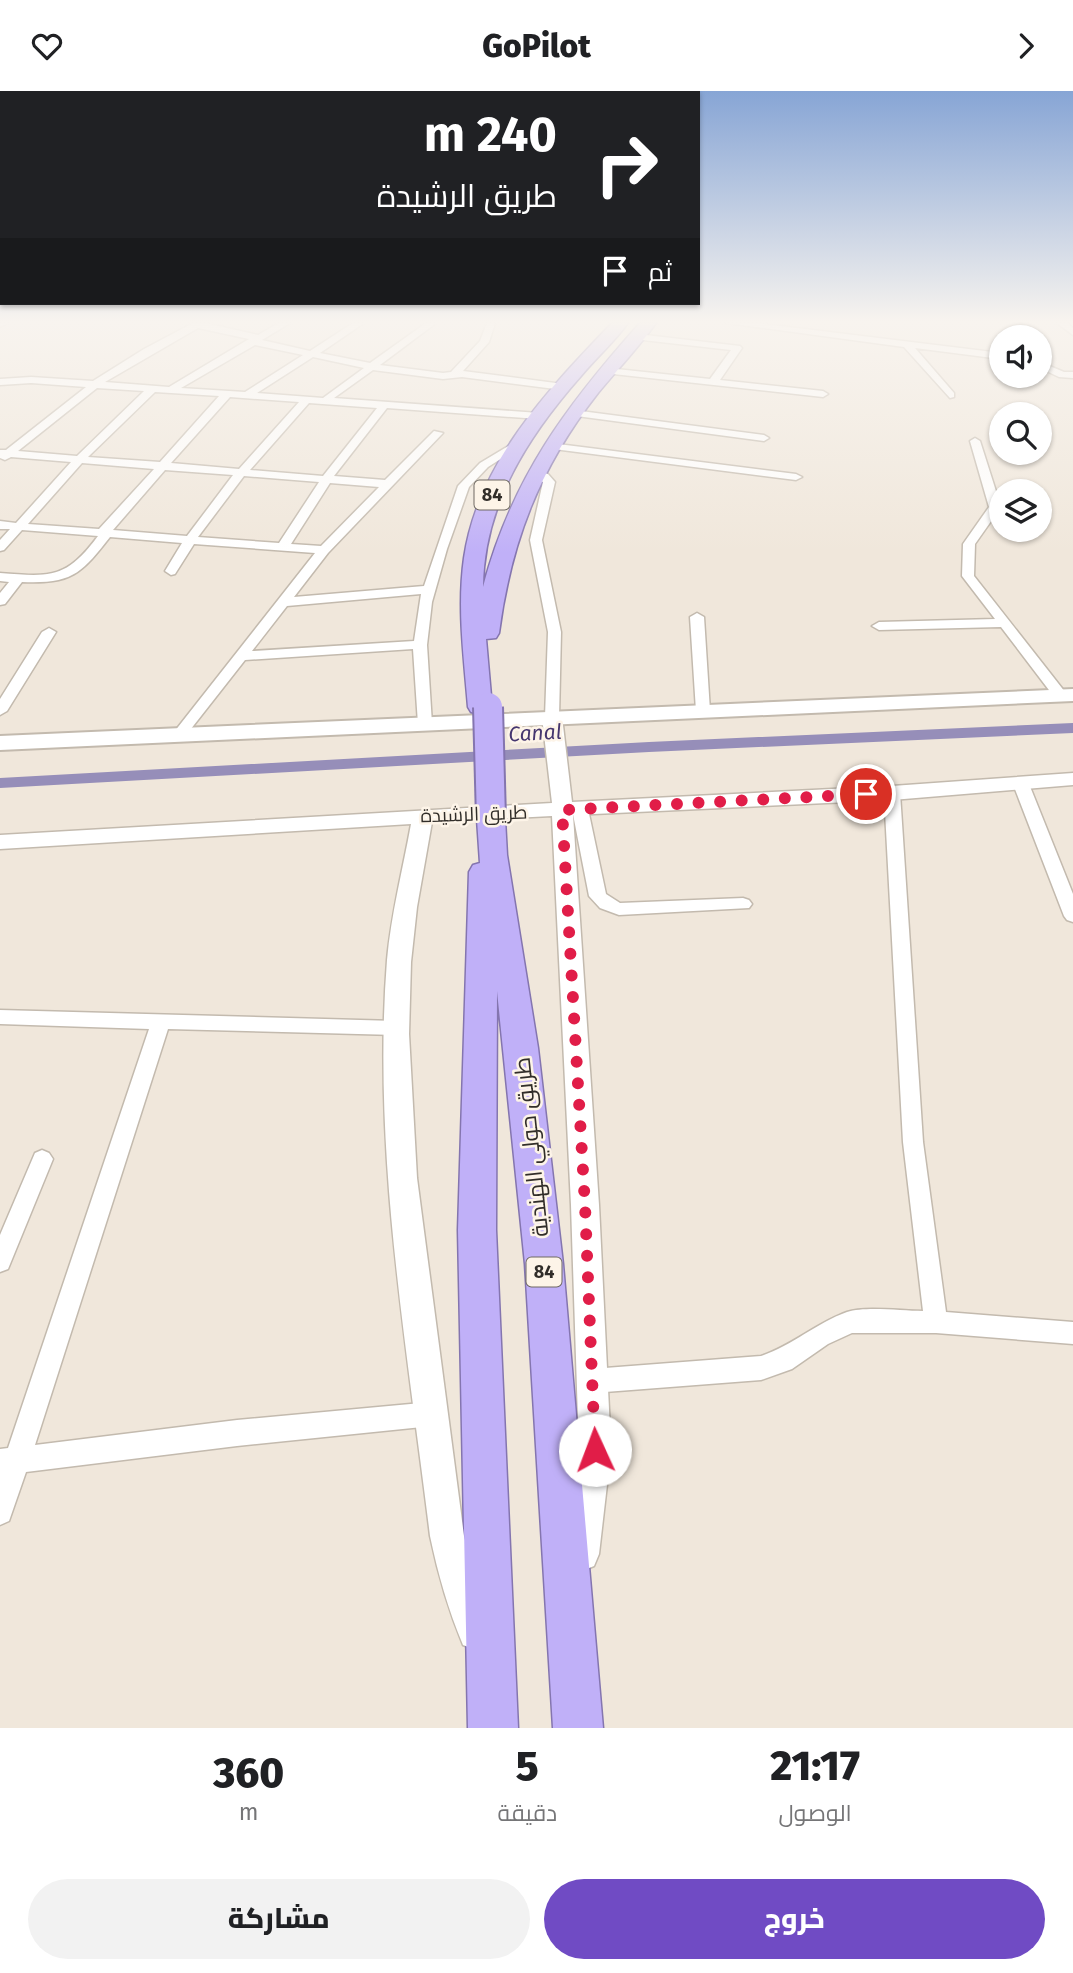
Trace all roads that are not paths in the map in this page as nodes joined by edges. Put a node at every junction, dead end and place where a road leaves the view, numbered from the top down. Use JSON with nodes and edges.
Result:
{"nodes":[{"id":1,"x":73,"y":399,"type":"edge"},
{"id":2,"x":141,"y":399,"type":"edge"},
{"id":3,"x":222,"y":399,"type":"edge"},
{"id":4,"x":289,"y":399,"type":"edge"},
{"id":5,"x":327,"y":399,"type":"edge"},
{"id":6,"x":553,"y":399,"type":"edge"},
{"id":7,"x":584,"y":399,"type":"edge"},
{"id":8,"x":305,"y":401,"type":"junction"},
{"id":9,"x":323,"y":402,"type":"junction"},
{"id":10,"x":385,"y":404,"type":"junction"},
{"id":11,"x":573,"y":413,"type":"junction"},
{"id":12,"x":539,"y":416,"type":"junction"},
{"id":13,"x":438,"y":433,"type":"dead end"},
{"id":14,"x":764,"y":438,"type":"dead end"},
{"id":15,"x":975,"y":442,"type":"dead end"},
{"id":16,"x":519,"y":444,"type":"junction"},
{"id":17,"x":550,"y":446,"type":"junction"},
{"id":18,"x":3,"y":456,"type":"edge"},
{"id":19,"x":80,"y":459,"type":"junction"},
{"id":20,"x":162,"y":465,"type":"junction"},
{"id":21,"x":242,"y":471,"type":"junction"},
{"id":22,"x":534,"y":473,"type":"junction"},
{"id":23,"x":796,"y":477,"type":"dead end"},
{"id":24,"x":327,"y":478,"type":"junction"},
{"id":25,"x":387,"y":484,"type":"junction"},
{"id":26,"x":0,"y":525,"type":"edge"},
{"id":27,"x":17,"y":526,"type":"junction"},
{"id":28,"x":106,"y":531,"type":"junction"},
{"id":29,"x":190,"y":538,"type":"junction"},
{"id":30,"x":283,"y":546,"type":"junction"},
{"id":31,"x":0,"y":547,"type":"edge"},
{"id":32,"x":324,"y":550,"type":"junction"},
{"id":33,"x":171,"y":571,"type":"dead end"},
{"id":34,"x":0,"y":577,"type":"edge"},
{"id":35,"x":19,"y":578,"type":"junction"},
{"id":36,"x":430,"y":589,"type":"junction"},
{"id":37,"x":0,"y":601,"type":"edge"},
{"id":38,"x":284,"y":602,"type":"junction"},
{"id":39,"x":697,"y":617,"type":"dead end"},
{"id":40,"x":1005,"y":623,"type":"junction"},
{"id":41,"x":879,"y":626,"type":"dead end"},
{"id":42,"x":48,"y":632,"type":"dead end"},
{"id":43,"x":419,"y":645,"type":"junction"},
{"id":44,"x":241,"y":656,"type":"junction"},
{"id":45,"x":1066,"y":695,"type":"edge"},
{"id":46,"x":484,"y":707,"type":"junction"},
{"id":47,"x":0,"y":711,"type":"edge"},
{"id":48,"x":703,"y":711,"type":"junction"},
{"id":49,"x":425,"y":724,"type":"junction"},
{"id":50,"x":553,"y":727,"type":"junction"},
{"id":51,"x":178,"y":736,"type":"junction"},
{"id":52,"x":0,"y":743,"type":"edge"},
{"id":53,"x":1073,"y":779,"type":"edge"},
{"id":54,"x":1021,"y":784,"type":"junction"},
{"id":55,"x":892,"y":793,"type":"junction"},
{"id":56,"x":568,"y":810,"type":"junction"},
{"id":57,"x":423,"y":816,"type":"junction"},
{"id":58,"x":487,"y":819,"type":"junction"},
{"id":59,"x":0,"y":842,"type":"edge"},
{"id":60,"x":743,"y":904,"type":"dead end"},
{"id":61,"x":1073,"y":916,"type":"edge"},
{"id":62,"x":0,"y":1017,"type":"edge"},
{"id":63,"x":161,"y":1022,"type":"junction"},
{"id":64,"x":396,"y":1028,"type":"junction"},
{"id":65,"x":42,"y":1159,"type":"dead end"},
{"id":66,"x":0,"y":1262,"type":"edge"},
{"id":67,"x":936,"y":1322,"type":"junction"},
{"id":68,"x":1073,"y":1333,"type":"edge"},
{"id":69,"x":592,"y":1381,"type":"junction"},
{"id":70,"x":432,"y":1414,"type":"junction"},
{"id":71,"x":9,"y":1461,"type":"edge"},
{"id":72,"x":0,"y":1512,"type":"edge"},
{"id":73,"x":572,"y":1635,"type":"junction"},
{"id":74,"x":491,"y":1671,"type":"junction"},
{"id":75,"x":493,"y":1728,"type":"edge"},
{"id":76,"x":578,"y":1728,"type":"edge"}],
"edges":[{"from":1,"to":18,"type":"street"},
{"from":2,"to":19,"type":"street"},
{"from":3,"to":20,"type":"street"},
{"from":4,"to":8,"type":"street"},
{"from":5,"to":9,"type":"street"},
{"from":6,"to":12,"type":"highway","number":"84"},
{"from":7,"to":11,"type":"highway","number":"84"},
{"from":8,"to":9,"type":"street"},
{"from":8,"to":21,"type":"street"},
{"from":9,"to":10,"type":"street"},
{"from":10,"to":12,"type":"street"},
{"from":10,"to":24,"type":"street"},
{"from":11,"to":14,"type":"street"},
{"from":11,"to":17,"type":"highway","number":"84"},
{"from":12,"to":16,"type":"highway","number":"84"},
{"from":13,"to":25,"type":"street"},
{"from":15,"to":40,"type":"street"},
{"from":16,"to":36,"type":"street"},
{"from":16,"to":46,"type":"highway","number":"84"},
{"from":17,"to":22,"type":"highway","number":"84"},
{"from":17,"to":23,"type":"street"},
{"from":18,"to":19,"type":"street"},
{"from":19,"to":20,"type":"street"},
{"from":19,"to":27,"type":"street"},
{"from":20,"to":21,"type":"street"},
{"from":20,"to":28,"type":"street"},
{"from":21,"to":24,"type":"street"},
{"from":21,"to":29,"type":"street"},
{"from":22,"to":46,"type":"highway","number":"84"},
{"from":22,"to":50,"type":"street"},
{"from":24,"to":25,"type":"street"},
{"from":24,"to":30,"type":"street"},
{"from":25,"to":32,"type":"street"},
{"from":26,"to":27,"type":"street"},
{"from":27,"to":28,"type":"street"},
{"from":27,"to":31,"type":"street"},
{"from":28,"to":29,"type":"street"},
{"from":28,"to":35,"type":"street"},
{"from":29,"to":30,"type":"street"},
{"from":29,"to":33,"type":"street"},
{"from":30,"to":32,"type":"street"},
{"from":32,"to":38,"type":"street"},
{"from":34,"to":35,"type":"street"},
{"from":35,"to":37,"type":"street"},
{"from":36,"to":38,"type":"street"},
{"from":36,"to":43,"type":"street"},
{"from":38,"to":44,"type":"street"},
{"from":39,"to":48,"type":"street"},
{"from":40,"to":41,"type":"street"},
{"from":40,"to":45,"type":"street"},
{"from":42,"to":47,"type":"street"},
{"from":43,"to":44,"type":"street"},
{"from":43,"to":49,"type":"street"},
{"from":44,"to":51,"type":"street"},
{"from":45,"to":48,"type":"main road"},
{"from":46,"to":58,"type":"highway","number":"84"},
{"from":48,"to":50,"type":"main road"},
{"from":49,"to":50,"type":"main road"},
{"from":49,"to":51,"type":"main road"},
{"from":50,"to":56,"type":"street"},
{"from":51,"to":52,"type":"main road"},
{"from":53,"to":54,"type":"street","name":"طريق الرشيدة"},
{"from":54,"to":55,"type":"street","name":"طريق الرشيدة"},
{"from":54,"to":61,"type":"street"},
{"from":55,"to":56,"type":"street","name":"طريق الرشيدة"},
{"from":55,"to":67,"type":"street"},
{"from":56,"to":57,"type":"street","name":"طريق الرشيدة"},
{"from":56,"to":60,"type":"street"},
{"from":56,"to":69,"type":"street"},
{"from":57,"to":59,"type":"street","name":"طريق الرشيدة"},
{"from":57,"to":64,"type":"street"},
{"from":58,"to":73,"type":"highway","name":"طريق حولي الهندية","number":"84"},
{"from":58,"to":74,"type":"highway","number":"84"},
{"from":62,"to":63,"type":"street"},
{"from":63,"to":64,"type":"street"},
{"from":63,"to":71,"type":"street"},
{"from":64,"to":70,"type":"street"},
{"from":65,"to":66,"type":"street"},
{"from":67,"to":68,"type":"street"},
{"from":67,"to":69,"type":"street"},
{"from":69,"to":73,"type":"street"},
{"from":70,"to":71,"type":"street"},
{"from":70,"to":74,"type":"street"},
{"from":71,"to":72,"type":"street"},
{"from":73,"to":76,"type":"highway","name":"طريق حولي الهندية","number":"84"},
{"from":74,"to":75,"type":"highway","number":"84"}]}
